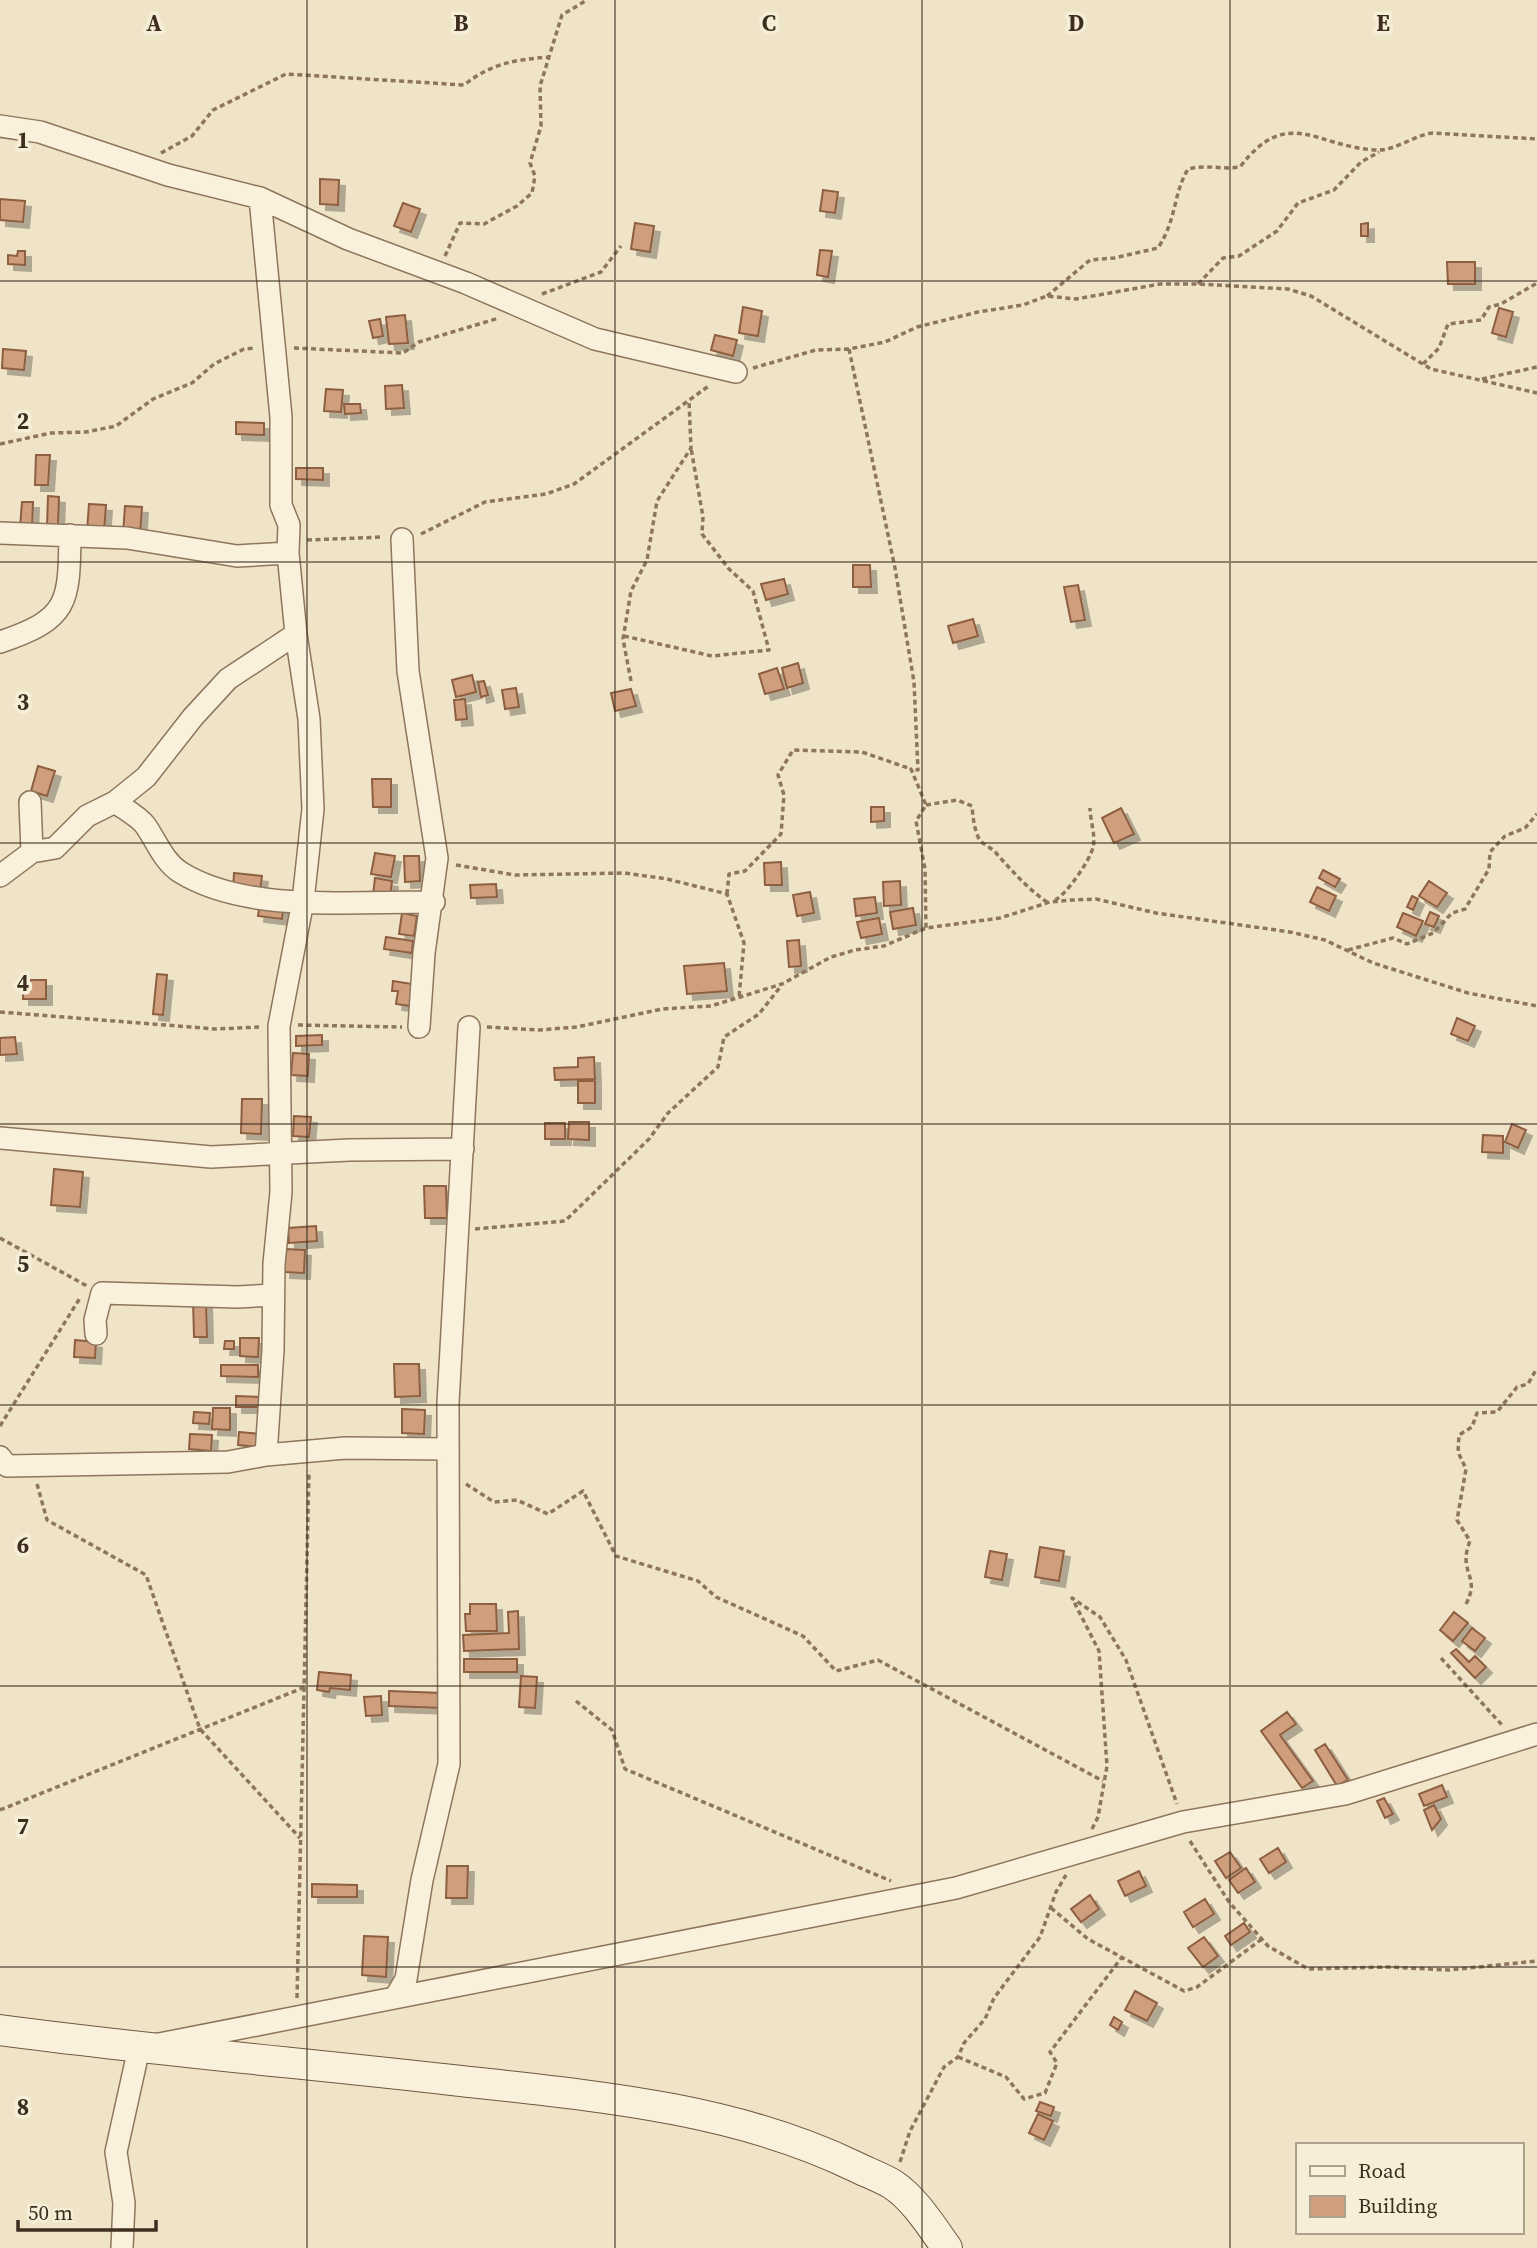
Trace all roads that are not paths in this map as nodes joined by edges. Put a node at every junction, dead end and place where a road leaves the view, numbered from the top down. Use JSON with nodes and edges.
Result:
{"nodes":[{"id":1,"x":0,"y":126,"type":"edge"},
{"id":2,"x":260,"y":198,"type":"junction"},
{"id":3,"x":736,"y":372,"type":"road end"},
{"id":4,"x":0,"y":533,"type":"edge"},
{"id":5,"x":70,"y":535,"type":"junction"},
{"id":6,"x":402,"y":539,"type":"road end"},
{"id":7,"x":288,"y":553,"type":"junction"},
{"id":8,"x":296,"y":634,"type":"junction"},
{"id":9,"x":0,"y":642,"type":"edge"},
{"id":10,"x":30,"y":802,"type":"dead end"},
{"id":11,"x":115,"y":802,"type":"junction"},
{"id":12,"x":32,"y":852,"type":"junction"},
{"id":13,"x":0,"y":876,"type":"edge"},
{"id":14,"x":303,"y":901,"type":"junction"},
{"id":15,"x":434,"y":902,"type":"junction"},
{"id":16,"x":419,"y":1027,"type":"road end"},
{"id":17,"x":469,"y":1027,"type":"road end"},
{"id":18,"x":0,"y":1138,"type":"edge"},
{"id":19,"x":463,"y":1149,"type":"junction"},
{"id":20,"x":281,"y":1153,"type":"junction"},
{"id":21,"x":273,"y":1295,"type":"junction"},
{"id":22,"x":96,"y":1334,"type":"dead end"},
{"id":23,"x":448,"y":1448,"type":"junction"},
{"id":24,"x":266,"y":1455,"type":"junction"},
{"id":25,"x":0,"y":1457,"type":"edge"},
{"id":26,"x":1537,"y":1734,"type":"edge"},
{"id":27,"x":396,"y":1996,"type":"junction"},
{"id":28,"x":0,"y":2030,"type":"edge"},
{"id":29,"x":139,"y":2048,"type":"junction"},
{"id":30,"x":122,"y":2248,"type":"edge"},
{"id":31,"x":947,"y":2248,"type":"edge"}],
"edges":[{"from":1,"to":2,"type":"street"},
{"from":2,"to":3,"type":"street"},
{"from":2,"to":7,"type":"street"},
{"from":4,"to":5,"type":"street"},
{"from":5,"to":7,"type":"street"},
{"from":5,"to":9,"type":"street"},
{"from":6,"to":15,"type":"street"},
{"from":7,"to":8,"type":"street"},
{"from":8,"to":11,"type":"street"},
{"from":8,"to":14,"type":"street"},
{"from":10,"to":12,"type":"street"},
{"from":11,"to":12,"type":"street"},
{"from":11,"to":14,"type":"street"},
{"from":12,"to":13,"type":"street"},
{"from":14,"to":15,"type":"street"},
{"from":14,"to":20,"type":"street"},
{"from":15,"to":16,"type":"street"},
{"from":17,"to":19,"type":"street"},
{"from":18,"to":20,"type":"street"},
{"from":19,"to":20,"type":"street"},
{"from":19,"to":23,"type":"street"},
{"from":20,"to":21,"type":"street"},
{"from":21,"to":22,"type":"street"},
{"from":21,"to":24,"type":"street"},
{"from":23,"to":24,"type":"street"},
{"from":23,"to":27,"type":"street"},
{"from":24,"to":25,"type":"street"},
{"from":26,"to":27,"type":"street"},
{"from":27,"to":29,"type":"street"},
{"from":28,"to":29,"type":"main road"},
{"from":29,"to":30,"type":"street"},
{"from":29,"to":31,"type":"main road"}]}
